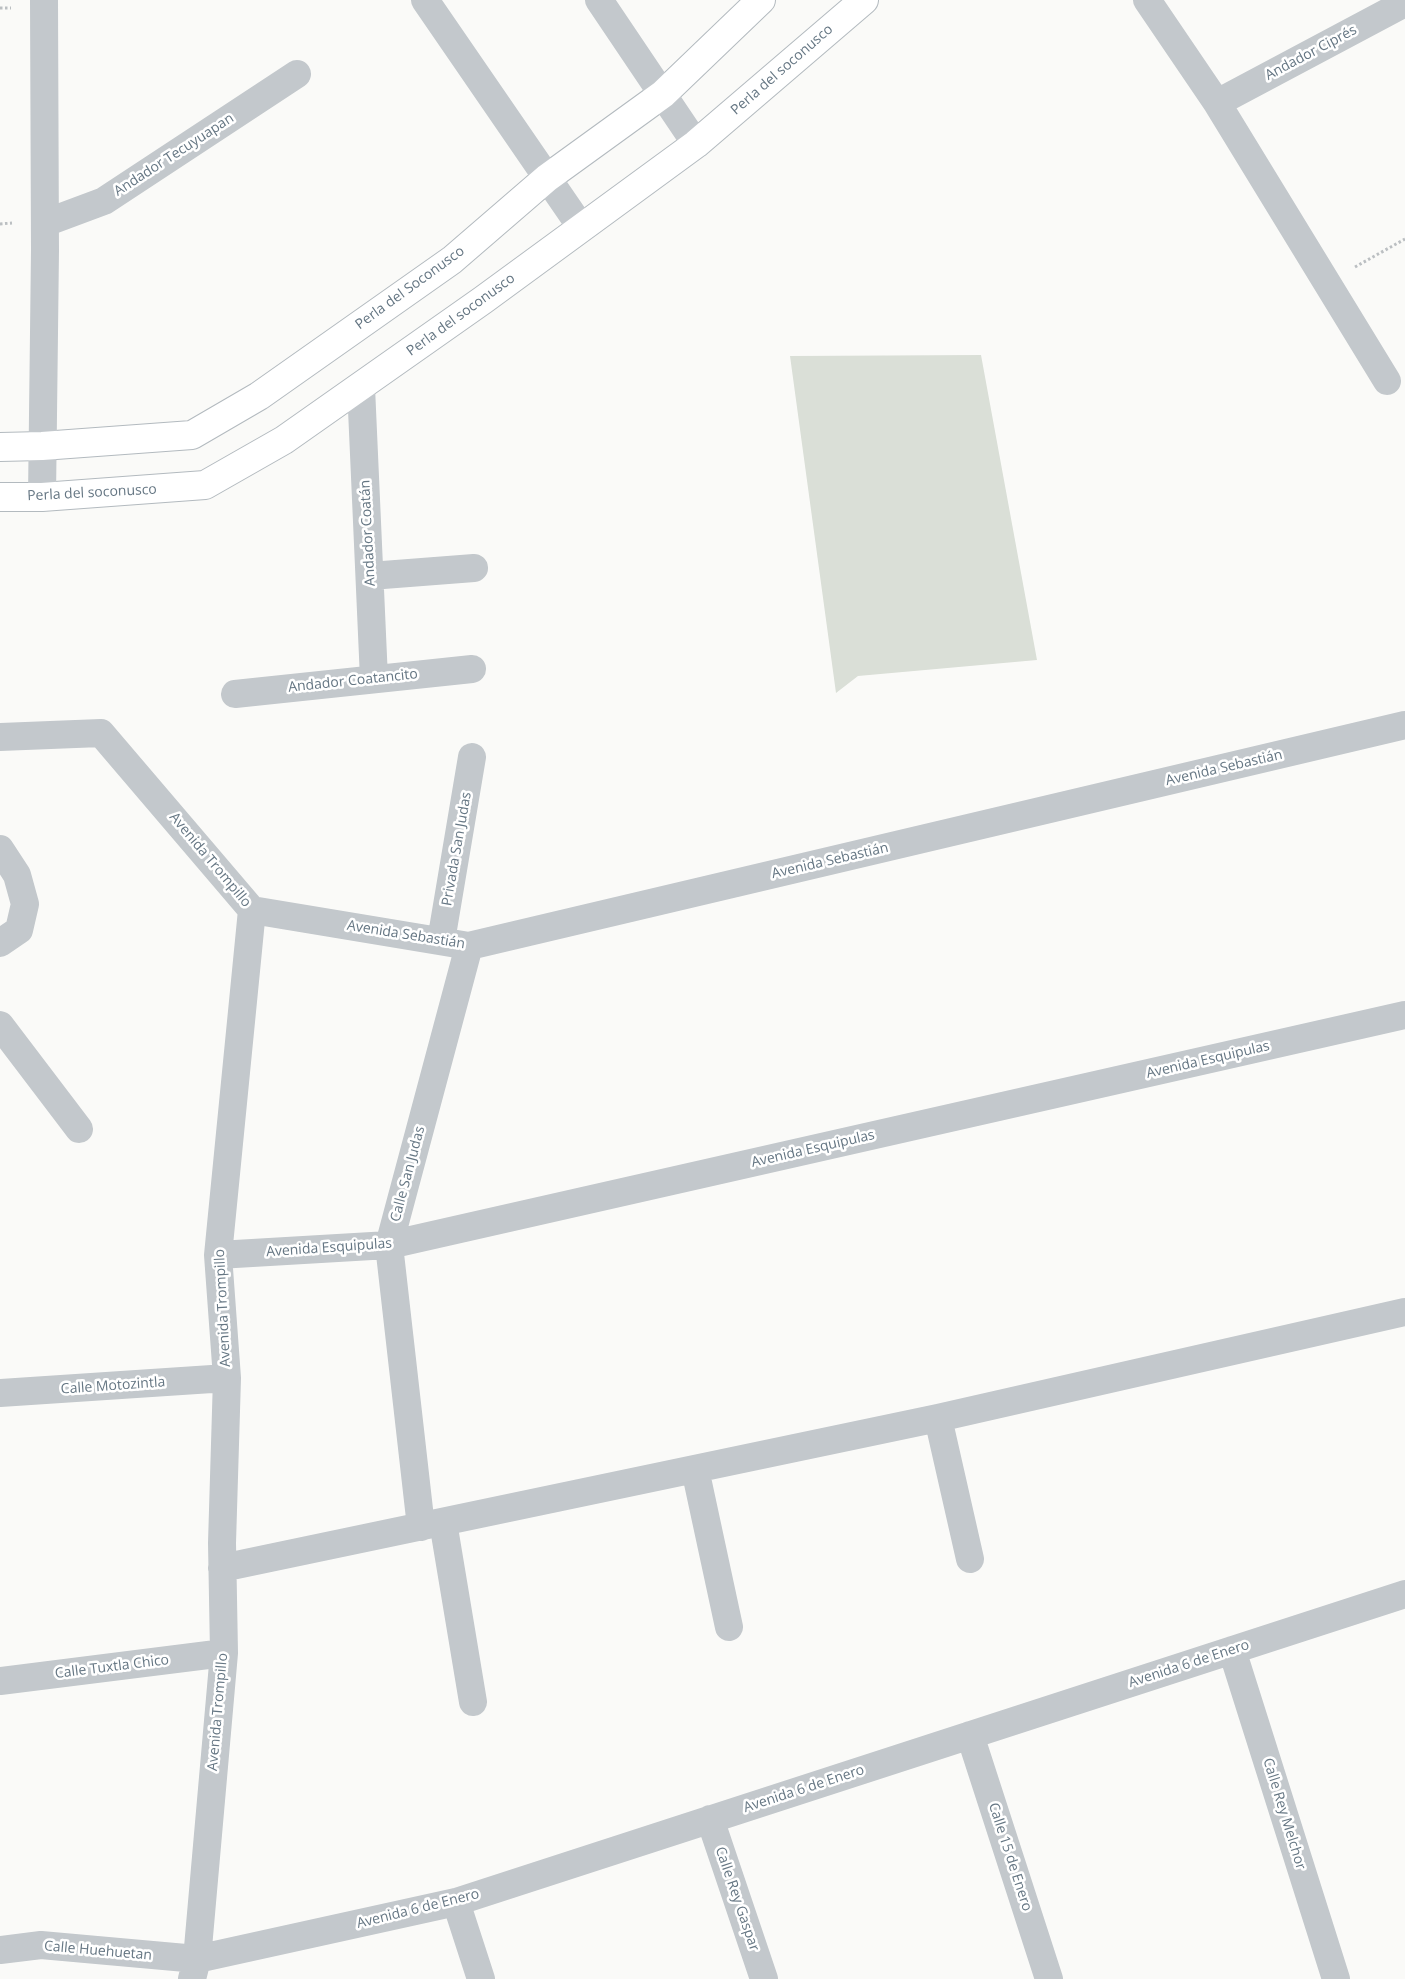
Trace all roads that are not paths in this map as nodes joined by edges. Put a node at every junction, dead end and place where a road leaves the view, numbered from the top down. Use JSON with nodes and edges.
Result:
{"nodes":[{"id":1,"x":44,"y":0,"type":"edge"},
{"id":2,"x":425,"y":0,"type":"edge"},
{"id":3,"x":599,"y":0,"type":"edge"},
{"id":4,"x":761,"y":0,"type":"edge"},
{"id":5,"x":864,"y":0,"type":"edge"},
{"id":6,"x":1147,"y":0,"type":"edge"},
{"id":7,"x":1405,"y":3,"type":"edge"},
{"id":8,"x":297,"y":74,"type":"dead end"},
{"id":9,"x":663,"y":94,"type":"junction"},
{"id":10,"x":1217,"y":103,"type":"junction"},
{"id":11,"x":696,"y":144,"type":"junction"},
{"id":12,"x":547,"y":178,"type":"junction"},
{"id":13,"x":45,"y":222,"type":"junction"},
{"id":14,"x":581,"y":227,"type":"junction"},
{"id":15,"x":1387,"y":381,"type":"dead end"},
{"id":16,"x":361,"y":387,"type":"junction"},
{"id":17,"x":42,"y":446,"type":"junction"},
{"id":18,"x":0,"y":447,"type":"edge"},
{"id":19,"x":42,"y":496,"type":"junction"},
{"id":20,"x":0,"y":497,"type":"edge"},
{"id":21,"x":474,"y":568,"type":"dead end"},
{"id":22,"x":370,"y":576,"type":"junction"},
{"id":23,"x":472,"y":669,"type":"dead end"},
{"id":24,"x":374,"y":679,"type":"junction"},
{"id":25,"x":235,"y":694,"type":"dead end"},
{"id":26,"x":1405,"y":725,"type":"edge"},
{"id":27,"x":0,"y":737,"type":"edge"},
{"id":28,"x":472,"y":757,"type":"dead end"},
{"id":29,"x":0,"y":849,"type":"edge"},
{"id":30,"x":252,"y":910,"type":"junction"},
{"id":31,"x":441,"y":941,"type":"junction"},
{"id":32,"x":0,"y":943,"type":"edge"},
{"id":33,"x":469,"y":946,"type":"junction"},
{"id":34,"x":1405,"y":1015,"type":"edge"},
{"id":35,"x":0,"y":1025,"type":"edge"},
{"id":36,"x":79,"y":1128,"type":"dead end"},
{"id":37,"x":389,"y":1245,"type":"junction"},
{"id":38,"x":218,"y":1255,"type":"junction"},
{"id":39,"x":1405,"y":1312,"type":"edge"},
{"id":40,"x":227,"y":1378,"type":"junction"},
{"id":41,"x":0,"y":1393,"type":"edge"},
{"id":42,"x":938,"y":1418,"type":"junction"},
{"id":43,"x":695,"y":1469,"type":"junction"},
{"id":44,"x":432,"y":1524,"type":"junction"},
{"id":45,"x":970,"y":1559,"type":"dead end"},
{"id":46,"x":222,"y":1568,"type":"junction"},
{"id":47,"x":1405,"y":1594,"type":"edge"},
{"id":48,"x":729,"y":1627,"type":"dead end"},
{"id":49,"x":1232,"y":1650,"type":"junction"},
{"id":50,"x":224,"y":1653,"type":"junction"},
{"id":51,"x":0,"y":1681,"type":"edge"},
{"id":52,"x":473,"y":1702,"type":"dead end"},
{"id":53,"x":970,"y":1735,"type":"junction"},
{"id":54,"x":710,"y":1819,"type":"junction"},
{"id":55,"x":456,"y":1902,"type":"junction"},
{"id":56,"x":0,"y":1950,"type":"edge"},
{"id":57,"x":195,"y":1969,"type":"edge"},
{"id":58,"x":481,"y":1979,"type":"edge"},
{"id":59,"x":764,"y":1979,"type":"edge"},
{"id":60,"x":1049,"y":1979,"type":"edge"},
{"id":61,"x":1336,"y":1979,"type":"edge"}],
"edges":[{"from":1,"to":13,"type":"street"},
{"from":2,"to":12,"type":"street"},
{"from":3,"to":9,"type":"street"},
{"from":4,"to":9,"type":"main road","name":"Perla del Soconusco"},
{"from":5,"to":11,"type":"main road","name":"Perla del soconusco"},
{"from":6,"to":10,"type":"street"},
{"from":7,"to":10,"type":"street","name":"Andador Ciprés"},
{"from":8,"to":13,"type":"street","name":"Andador Tecuyuapan"},
{"from":9,"to":11,"type":"street"},
{"from":9,"to":12,"type":"main road","name":"Perla del Soconusco"},
{"from":10,"to":15,"type":"street"},
{"from":11,"to":14,"type":"main road","name":"Perla del soconusco"},
{"from":12,"to":14,"type":"street"},
{"from":12,"to":17,"type":"main road","name":"Perla del Soconusco"},
{"from":13,"to":17,"type":"street"},
{"from":14,"to":16,"type":"main road","name":"Perla del soconusco"},
{"from":16,"to":19,"type":"main road","name":"Perla del soconusco"},
{"from":16,"to":22,"type":"street","name":"Andador Coatán"},
{"from":17,"to":18,"type":"main road","name":"Perla del Soconusco"},
{"from":17,"to":19,"type":"street"},
{"from":19,"to":20,"type":"main road","name":"Perla del soconusco"},
{"from":21,"to":22,"type":"street"},
{"from":22,"to":24,"type":"street","name":"Andador Coatán"},
{"from":23,"to":24,"type":"street","name":"Andador Coatancito"},
{"from":24,"to":25,"type":"street","name":"Andador Coatancito"},
{"from":26,"to":33,"type":"street","name":"Avenida Sebastián"},
{"from":27,"to":30,"type":"street","name":"Avenida Trompillo"},
{"from":28,"to":31,"type":"street","name":"Privada San Judas"},
{"from":29,"to":32,"type":"street"},
{"from":30,"to":31,"type":"street","name":"Avenida Sebastián"},
{"from":30,"to":38,"type":"street","name":"Avenida Trompillo"},
{"from":31,"to":33,"type":"street","name":"Avenida Sebastián"},
{"from":33,"to":37,"type":"street","name":"Calle San Judas"},
{"from":34,"to":37,"type":"street","name":"Avenida Esquipulas"},
{"from":35,"to":36,"type":"street"},
{"from":37,"to":38,"type":"street","name":"Avenida Esquipulas"},
{"from":37,"to":44,"type":"street","name":"Calle San Judas"},
{"from":38,"to":40,"type":"street","name":"Avenida Trompillo"},
{"from":39,"to":42,"type":"street"},
{"from":40,"to":41,"type":"street","name":"Calle Motozintla"},
{"from":40,"to":46,"type":"street","name":"Avenida Trompillo"},
{"from":42,"to":43,"type":"street"},
{"from":42,"to":45,"type":"street"},
{"from":43,"to":44,"type":"street"},
{"from":43,"to":48,"type":"street"},
{"from":44,"to":46,"type":"street"},
{"from":44,"to":52,"type":"street","name":"Calle San Judas"},
{"from":46,"to":50,"type":"street","name":"Avenida Trompillo"},
{"from":47,"to":49,"type":"street","name":"Avenida 6 de Enero"},
{"from":49,"to":53,"type":"street","name":"Avenida 6 de Enero"},
{"from":49,"to":61,"type":"street","name":"Calle Rey Melchor"},
{"from":50,"to":51,"type":"street","name":"Calle Tuxtla Chico"},
{"from":50,"to":57,"type":"street","name":"Avenida Trompillo"},
{"from":53,"to":54,"type":"street","name":"Avenida 6 de Enero"},
{"from":53,"to":60,"type":"street","name":"Calle 15 de Enero"},
{"from":54,"to":55,"type":"street","name":"Avenida 6 de Enero"},
{"from":54,"to":59,"type":"street","name":"Calle Rey Gaspar"},
{"from":55,"to":57,"type":"street","name":"Avenida 6 de Enero"},
{"from":55,"to":58,"type":"street"},
{"from":56,"to":57,"type":"street","name":"Calle Huehuetan"}]}
